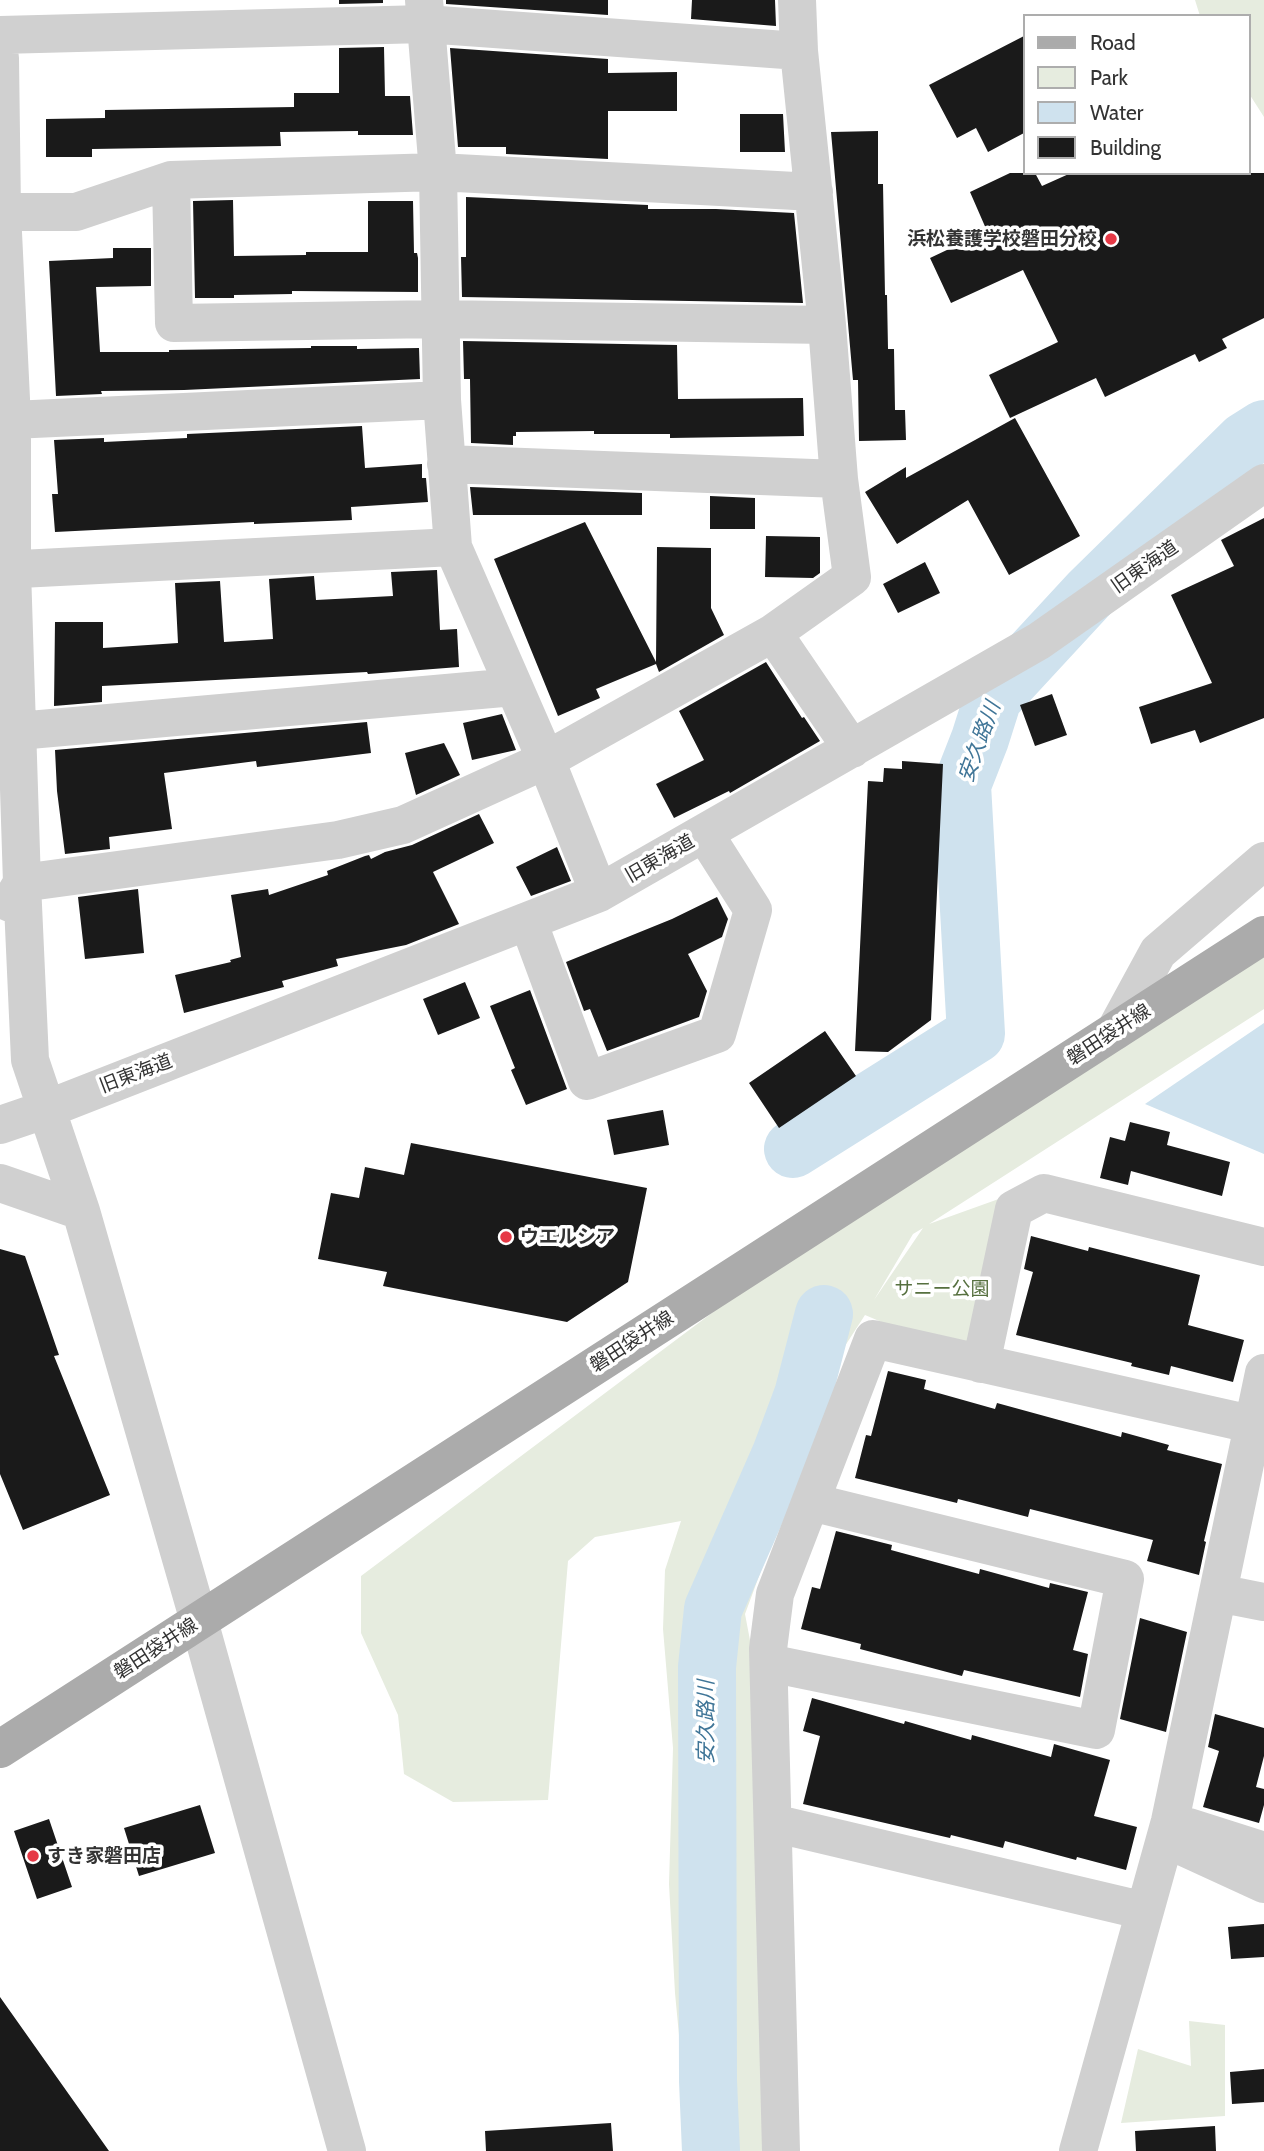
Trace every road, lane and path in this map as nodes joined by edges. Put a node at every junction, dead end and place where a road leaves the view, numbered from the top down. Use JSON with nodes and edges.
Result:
{"nodes":[{"id":1,"x":797,"y":0,"type":"edge"},
{"id":2,"x":425,"y":12,"type":"edge"},
{"id":3,"x":0,"y":35,"type":"edge"},
{"id":4,"x":799,"y":51,"type":"junction"},
{"id":5,"x":0,"y":58,"type":"edge"},
{"id":6,"x":438,"y":173,"type":"junction"},
{"id":7,"x":171,"y":180,"type":"junction"},
{"id":8,"x":814,"y":192,"type":"junction"},
{"id":9,"x":1,"y":212,"type":"edge"},
{"id":10,"x":440,"y":319,"type":"junction"},
{"id":11,"x":827,"y":325,"type":"junction"},
{"id":12,"x":442,"y":400,"type":"junction"},
{"id":13,"x":12,"y":420,"type":"junction"},
{"id":14,"x":446,"y":464,"type":"junction"},
{"id":15,"x":839,"y":479,"type":"junction"},
{"id":16,"x":1264,"y":483,"type":"edge"},
{"id":17,"x":453,"y":547,"type":"junction"},
{"id":18,"x":6,"y":570,"type":"edge"},
{"id":19,"x":772,"y":633,"type":"junction"},
{"id":20,"x":514,"y":687,"type":"junction"},
{"id":21,"x":18,"y":730,"type":"junction"},
{"id":22,"x":852,"y":749,"type":"junction"},
{"id":23,"x":546,"y":760,"type":"junction"},
{"id":24,"x":704,"y":833,"type":"junction"},
{"id":25,"x":1264,"y":861,"type":"edge"},
{"id":26,"x":22,"y":883,"type":"junction"},
{"id":27,"x":599,"y":894,"type":"junction"},
{"id":28,"x":528,"y":921,"type":"junction"},
{"id":29,"x":0,"y":923,"type":"edge"},
{"id":30,"x":1264,"y":935,"type":"edge"},
{"id":31,"x":1115,"y":1031,"type":"junction"},
{"id":32,"x":47,"y":1109,"type":"junction"},
{"id":33,"x":0,"y":1125,"type":"edge"},
{"id":34,"x":0,"y":1183,"type":"edge"},
{"id":35,"x":81,"y":1211,"type":"junction"},
{"id":36,"x":1264,"y":1247,"type":"edge"},
{"id":37,"x":981,"y":1364,"type":"junction"},
{"id":38,"x":1264,"y":1373,"type":"edge"},
{"id":39,"x":1259,"y":1426,"type":"edge"},
{"id":40,"x":811,"y":1502,"type":"junction"},
{"id":41,"x":1218,"y":1593,"type":"junction"},
{"id":42,"x":1264,"y":1602,"type":"edge"},
{"id":43,"x":199,"y":1621,"type":"junction"},
{"id":44,"x":769,"y":1663,"type":"junction"},
{"id":45,"x":0,"y":1749,"type":"edge"},
{"id":46,"x":773,"y":1823,"type":"junction"},
{"id":47,"x":1168,"y":1830,"type":"junction"},
{"id":48,"x":1264,"y":1851,"type":"edge"},
{"id":49,"x":1264,"y":1884,"type":"edge"},
{"id":50,"x":1145,"y":1910,"type":"junction"},
{"id":51,"x":347,"y":2151,"type":"edge"},
{"id":52,"x":781,"y":2151,"type":"edge"},
{"id":53,"x":1078,"y":2151,"type":"edge"}],
"edges":[{"from":1,"to":4,"type":"street"},
{"from":2,"to":3,"type":"street"},
{"from":2,"to":4,"type":"street"},
{"from":2,"to":6,"type":"street"},
{"from":4,"to":8,"type":"street"},
{"from":5,"to":9,"type":"street"},
{"from":6,"to":7,"type":"street"},
{"from":6,"to":8,"type":"street"},
{"from":6,"to":10,"type":"street"},
{"from":7,"to":9,"type":"street"},
{"from":7,"to":10,"type":"street"},
{"from":8,"to":11,"type":"street"},
{"from":9,"to":13,"type":"street"},
{"from":10,"to":11,"type":"street"},
{"from":10,"to":12,"type":"street"},
{"from":11,"to":15,"type":"street"},
{"from":12,"to":13,"type":"street"},
{"from":12,"to":14,"type":"street"},
{"from":13,"to":18,"type":"street"},
{"from":14,"to":15,"type":"street"},
{"from":14,"to":17,"type":"street"},
{"from":15,"to":19,"type":"street"},
{"from":16,"to":22,"type":"street","name":"旧東海道"},
{"from":17,"to":18,"type":"street"},
{"from":17,"to":20,"type":"street"},
{"from":18,"to":21,"type":"street"},
{"from":19,"to":22,"type":"street"},
{"from":19,"to":23,"type":"street"},
{"from":20,"to":21,"type":"street"},
{"from":20,"to":23,"type":"street"},
{"from":21,"to":26,"type":"street"},
{"from":22,"to":24,"type":"street","name":"旧東海道"},
{"from":23,"to":26,"type":"street"},
{"from":23,"to":27,"type":"street"},
{"from":24,"to":27,"type":"street","name":"旧東海道"},
{"from":24,"to":28,"type":"street"},
{"from":25,"to":31,"type":"street"},
{"from":26,"to":29,"type":"street"},
{"from":26,"to":32,"type":"street"},
{"from":27,"to":28,"type":"street","name":"旧東海道"},
{"from":28,"to":32,"type":"street","name":"旧東海道"},
{"from":30,"to":31,"type":"main road","name":"磐田袋井線"},
{"from":31,"to":43,"type":"main road","name":"磐田袋井線"},
{"from":32,"to":33,"type":"street","name":"旧東海道"},
{"from":32,"to":35,"type":"street"},
{"from":34,"to":35,"type":"street"},
{"from":35,"to":43,"type":"street"},
{"from":36,"to":37,"type":"street"},
{"from":37,"to":39,"type":"street"},
{"from":37,"to":40,"type":"street"},
{"from":38,"to":39,"type":"street"},
{"from":39,"to":41,"type":"street"},
{"from":40,"to":44,"type":"street"},
{"from":40,"to":44,"type":"street"},
{"from":41,"to":42,"type":"street"},
{"from":41,"to":47,"type":"street"},
{"from":43,"to":45,"type":"main road","name":"磐田袋井線"},
{"from":43,"to":51,"type":"street"},
{"from":44,"to":46,"type":"street"},
{"from":46,"to":50,"type":"street"},
{"from":46,"to":52,"type":"street"},
{"from":47,"to":48,"type":"street"},
{"from":47,"to":49,"type":"street"},
{"from":47,"to":50,"type":"street"},
{"from":50,"to":53,"type":"street"}]}
